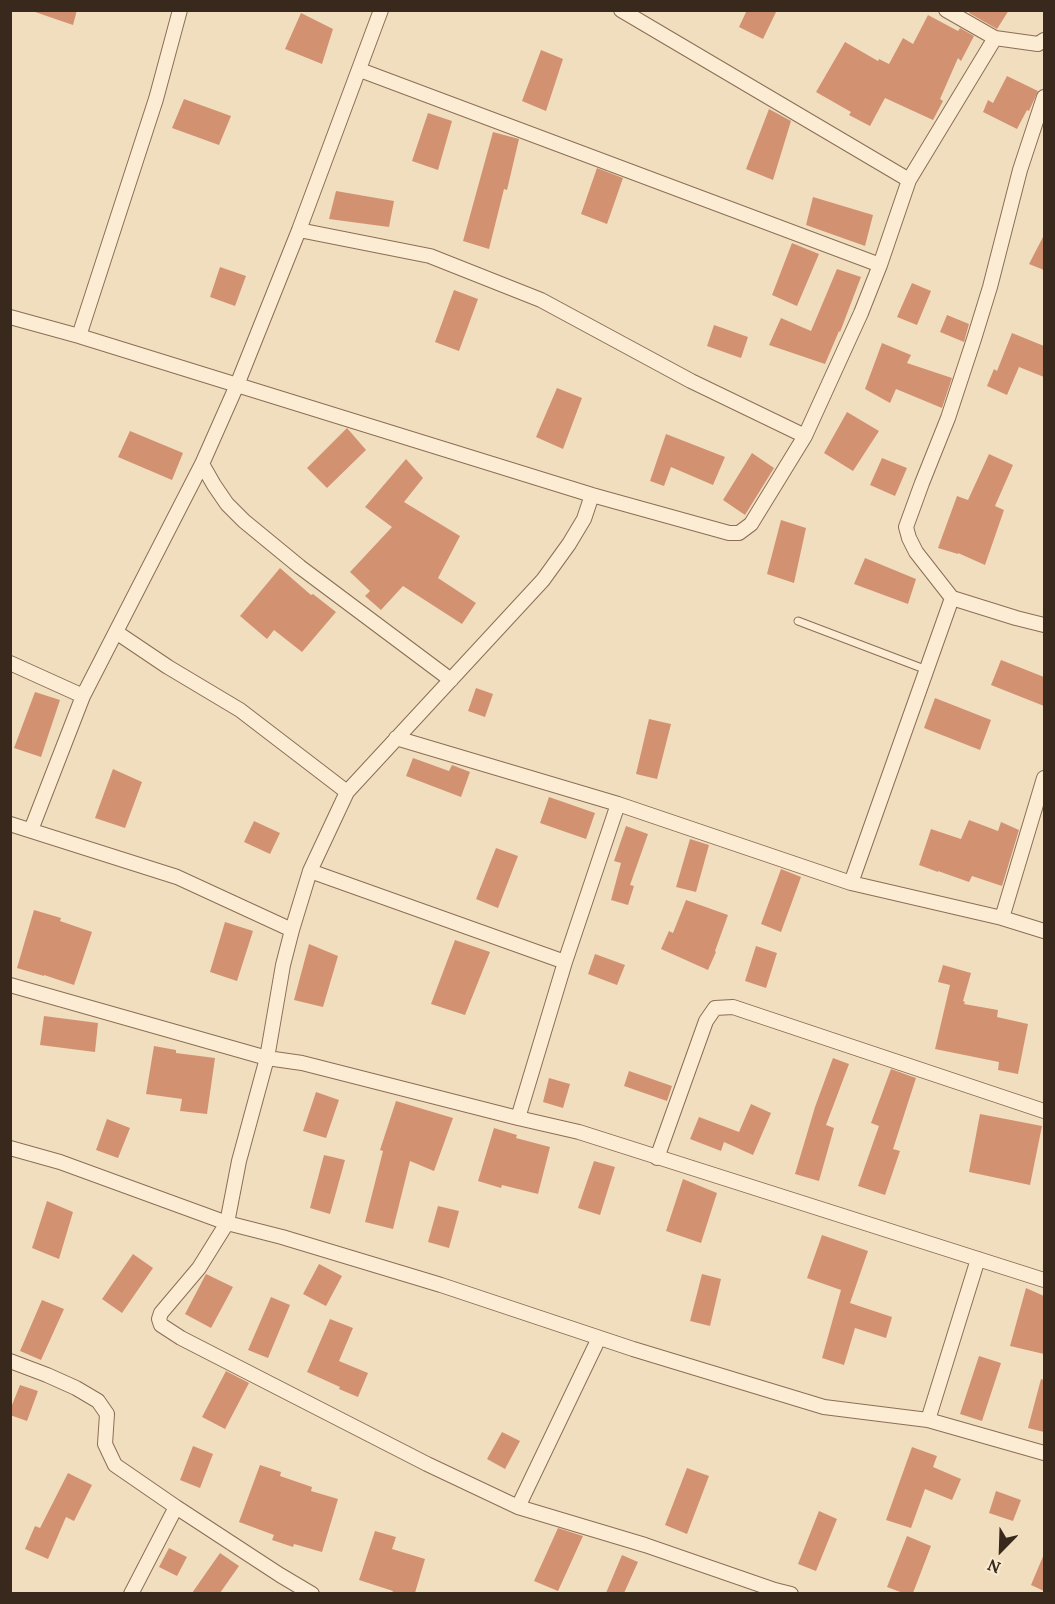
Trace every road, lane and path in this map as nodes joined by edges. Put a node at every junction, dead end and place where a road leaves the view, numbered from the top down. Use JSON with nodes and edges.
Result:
{"nodes":[{"id":1,"x":180,"y":10,"type":"edge"},
{"id":2,"x":381,"y":10,"type":"edge"},
{"id":3,"x":621,"y":10,"type":"edge"},
{"id":4,"x":946,"y":10,"type":"edge"},
{"id":5,"x":995,"y":38,"type":"junction"},
{"id":6,"x":1042,"y":44,"type":"edge"},
{"id":7,"x":360,"y":70,"type":"junction"},
{"id":8,"x":1044,"y":97,"type":"edge"},
{"id":9,"x":909,"y":180,"type":"junction"},
{"id":10,"x":299,"y":230,"type":"junction"},
{"id":11,"x":880,"y":265,"type":"junction"},
{"id":12,"x":10,"y":317,"type":"edge"},
{"id":13,"x":79,"y":336,"type":"junction"},
{"id":14,"x":237,"y":386,"type":"junction"},
{"id":15,"x":805,"y":436,"type":"junction"},
{"id":16,"x":202,"y":464,"type":"junction"},
{"id":17,"x":592,"y":495,"type":"junction"},
{"id":18,"x":952,"y":598,"type":"junction"},
{"id":19,"x":798,"y":621,"type":"dead end"},
{"id":20,"x":1044,"y":625,"type":"edge"},
{"id":21,"x":116,"y":632,"type":"junction"},
{"id":22,"x":10,"y":663,"type":"edge"},
{"id":23,"x":927,"y":670,"type":"junction"},
{"id":24,"x":451,"y":680,"type":"junction"},
{"id":25,"x":83,"y":696,"type":"junction"},
{"id":26,"x":396,"y":738,"type":"junction"},
{"id":27,"x":1044,"y":778,"type":"edge"},
{"id":28,"x":347,"y":792,"type":"junction"},
{"id":29,"x":618,"y":804,"type":"junction"},
{"id":30,"x":10,"y":824,"type":"edge"},
{"id":31,"x":31,"y":830,"type":"junction"},
{"id":32,"x":310,"y":871,"type":"junction"},
{"id":33,"x":851,"y":883,"type":"junction"},
{"id":34,"x":1002,"y":918,"type":"junction"},
{"id":35,"x":292,"y":930,"type":"junction"},
{"id":36,"x":1044,"y":931,"type":"edge"},
{"id":37,"x":565,"y":962,"type":"junction"},
{"id":38,"x":10,"y":985,"type":"edge"},
{"id":39,"x":267,"y":1058,"type":"junction"},
{"id":40,"x":1044,"y":1111,"type":"edge"},
{"id":41,"x":518,"y":1118,"type":"junction"},
{"id":42,"x":10,"y":1148,"type":"edge"},
{"id":43,"x":657,"y":1158,"type":"junction"},
{"id":44,"x":226,"y":1223,"type":"junction"},
{"id":45,"x":978,"y":1259,"type":"junction"},
{"id":46,"x":1044,"y":1280,"type":"edge"},
{"id":47,"x":599,"y":1338,"type":"junction"},
{"id":48,"x":10,"y":1361,"type":"edge"},
{"id":49,"x":928,"y":1420,"type":"junction"},
{"id":50,"x":1044,"y":1453,"type":"edge"},
{"id":51,"x":176,"y":1507,"type":"junction"},
{"id":52,"x":518,"y":1507,"type":"junction"},
{"id":53,"x":131,"y":1593,"type":"edge"},
{"id":54,"x":312,"y":1593,"type":"edge"},
{"id":55,"x":791,"y":1593,"type":"edge"}],
"edges":[{"from":1,"to":13,"type":"street"},
{"from":2,"to":7,"type":"street"},
{"from":3,"to":9,"type":"street"},
{"from":4,"to":5,"type":"street"},
{"from":5,"to":6,"type":"street"},
{"from":5,"to":9,"type":"street"},
{"from":7,"to":10,"type":"street"},
{"from":7,"to":11,"type":"street"},
{"from":8,"to":18,"type":"street"},
{"from":9,"to":11,"type":"street"},
{"from":10,"to":14,"type":"street"},
{"from":10,"to":15,"type":"street"},
{"from":11,"to":15,"type":"street"},
{"from":12,"to":13,"type":"street"},
{"from":13,"to":14,"type":"street"},
{"from":14,"to":16,"type":"street"},
{"from":14,"to":17,"type":"street"},
{"from":15,"to":17,"type":"street"},
{"from":16,"to":21,"type":"street"},
{"from":16,"to":24,"type":"street"},
{"from":17,"to":24,"type":"street"},
{"from":18,"to":20,"type":"street"},
{"from":18,"to":23,"type":"street"},
{"from":19,"to":23,"type":"lane"},
{"from":21,"to":25,"type":"street"},
{"from":21,"to":28,"type":"street"},
{"from":22,"to":25,"type":"street"},
{"from":23,"to":33,"type":"street"},
{"from":24,"to":26,"type":"street"},
{"from":25,"to":31,"type":"street"},
{"from":26,"to":28,"type":"street"},
{"from":26,"to":29,"type":"street"},
{"from":27,"to":34,"type":"street"},
{"from":28,"to":32,"type":"street"},
{"from":29,"to":33,"type":"street"},
{"from":29,"to":37,"type":"street"},
{"from":30,"to":31,"type":"street"},
{"from":31,"to":35,"type":"street"},
{"from":32,"to":35,"type":"street"},
{"from":32,"to":37,"type":"street"},
{"from":33,"to":34,"type":"street"},
{"from":34,"to":36,"type":"street"},
{"from":35,"to":39,"type":"street"},
{"from":37,"to":41,"type":"street"},
{"from":38,"to":39,"type":"street"},
{"from":39,"to":41,"type":"street"},
{"from":39,"to":44,"type":"street"},
{"from":40,"to":43,"type":"street"},
{"from":41,"to":43,"type":"street"},
{"from":42,"to":44,"type":"street"},
{"from":43,"to":45,"type":"street"},
{"from":44,"to":47,"type":"street"},
{"from":44,"to":52,"type":"street"},
{"from":45,"to":46,"type":"street"},
{"from":45,"to":49,"type":"street"},
{"from":47,"to":49,"type":"street"},
{"from":47,"to":52,"type":"street"},
{"from":48,"to":51,"type":"street"},
{"from":49,"to":50,"type":"street"},
{"from":51,"to":53,"type":"street"},
{"from":51,"to":54,"type":"street"},
{"from":52,"to":55,"type":"street"}]}
